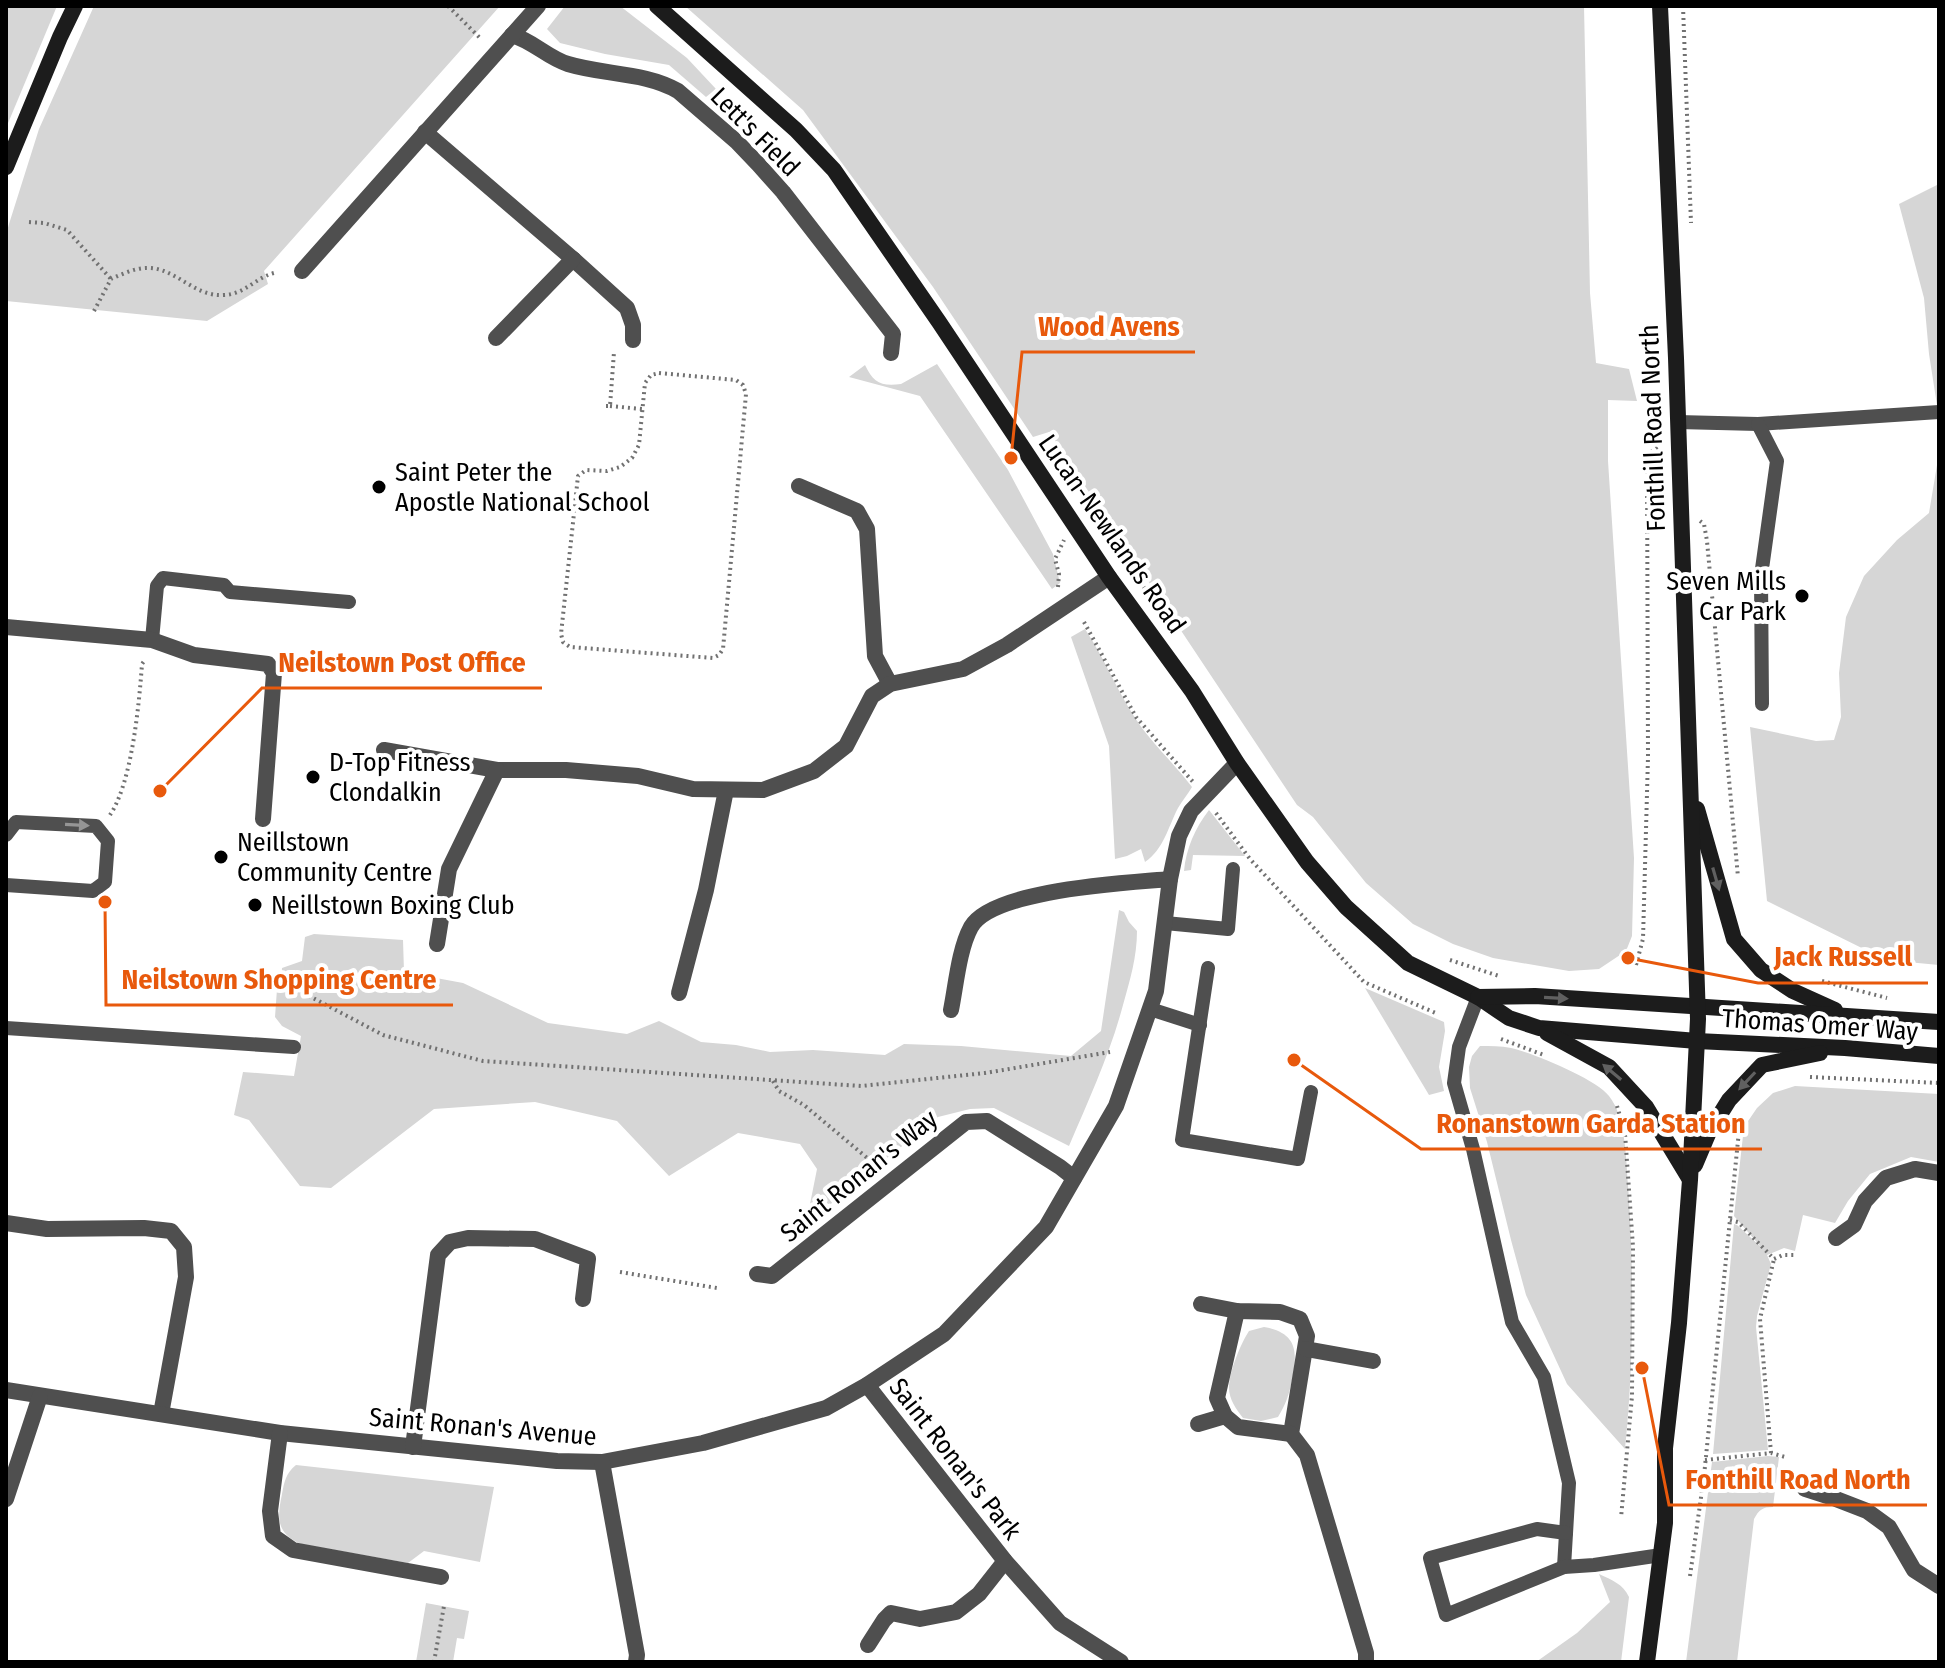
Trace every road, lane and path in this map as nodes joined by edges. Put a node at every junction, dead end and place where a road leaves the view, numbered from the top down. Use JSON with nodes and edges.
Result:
{"nodes":[{"id":1,"x":75,"y":6,"type":"edge"},
{"id":2,"x":448,"y":6,"type":"edge"},
{"id":3,"x":538,"y":6,"type":"edge"},
{"id":4,"x":657,"y":6,"type":"edge"},
{"id":5,"x":1660,"y":6,"type":"edge"},
{"id":6,"x":1683,"y":6,"type":"edge"},
{"id":7,"x":512,"y":35,"type":"junction"},
{"id":8,"x":481,"y":39,"type":"dead end"},
{"id":9,"x":425,"y":132,"type":"junction"},
{"id":10,"x":6,"y":167,"type":"edge"},
{"id":11,"x":29,"y":222,"type":"dead end"},
{"id":12,"x":1692,"y":227,"type":"dead end"},
{"id":13,"x":573,"y":259,"type":"junction"},
{"id":14,"x":302,"y":271,"type":"dead end"},
{"id":15,"x":274,"y":273,"type":"dead end"},
{"id":16,"x":111,"y":279,"type":"junction"},
{"id":17,"x":94,"y":311,"type":"dead end"},
{"id":18,"x":496,"y":338,"type":"dead end"},
{"id":19,"x":633,"y":340,"type":"dead end"},
{"id":20,"x":614,"y":352,"type":"dead end"},
{"id":21,"x":891,"y":353,"type":"dead end"},
{"id":22,"x":642,"y":409,"type":"junction"},
{"id":23,"x":1939,"y":412,"type":"edge"},
{"id":24,"x":1678,"y":422,"type":"junction"},
{"id":25,"x":1758,"y":424,"type":"junction"},
{"id":26,"x":1647,"y":455,"type":"dead end"},
{"id":27,"x":799,"y":486,"type":"dead end"},
{"id":28,"x":1704,"y":524,"type":"dead end"},
{"id":29,"x":1111,"y":537,"type":"dead end"},
{"id":30,"x":1055,"y":559,"type":"dead end"},
{"id":31,"x":1109,"y":577,"type":"junction"},
{"id":32,"x":1058,"y":587,"type":"dead end"},
{"id":33,"x":349,"y":602,"type":"dead end"},
{"id":34,"x":1155,"y":604,"type":"dead end"},
{"id":35,"x":1084,"y":622,"type":"dead end"},
{"id":36,"x":6,"y":627,"type":"edge"},
{"id":37,"x":152,"y":640,"type":"junction"},
{"id":38,"x":145,"y":660,"type":"dead end"},
{"id":39,"x":890,"y":684,"type":"junction"},
{"id":40,"x":1762,"y":704,"type":"dead end"},
{"id":41,"x":384,"y":750,"type":"dead end"},
{"id":42,"x":1237,"y":763,"type":"junction"},
{"id":43,"x":497,"y":770,"type":"junction"},
{"id":44,"x":1689,"y":776,"type":"junction"},
{"id":45,"x":726,"y":790,"type":"junction"},
{"id":46,"x":1203,"y":795,"type":"junction"},
{"id":47,"x":263,"y":819,"type":"dead end"},
{"id":48,"x":99,"y":831,"type":"junction"},
{"id":49,"x":6,"y":835,"type":"edge"},
{"id":50,"x":1233,"y":869,"type":"dead end"},
{"id":51,"x":1170,"y":879,"type":"junction"},
{"id":52,"x":1739,"y":884,"type":"dead end"},
{"id":53,"x":6,"y":885,"type":"edge"},
{"id":54,"x":1165,"y":923,"type":"junction"},
{"id":55,"x":437,"y":944,"type":"dead end"},
{"id":56,"x":1442,"y":956,"type":"dead end"},
{"id":57,"x":1636,"y":965,"type":"dead end"},
{"id":58,"x":1208,"y":968,"type":"dead end"},
{"id":59,"x":1503,"y":978,"type":"dead end"},
{"id":60,"x":1814,"y":979,"type":"dead end"},
{"id":61,"x":298,"y":990,"type":"dead end"},
{"id":62,"x":679,"y":993,"type":"dead end"},
{"id":63,"x":1478,"y":997,"type":"junction"},
{"id":64,"x":1893,"y":999,"type":"dead end"},
{"id":65,"x":1697,"y":1007,"type":"junction"},
{"id":66,"x":1150,"y":1009,"type":"junction"},
{"id":67,"x":951,"y":1010,"type":"dead end"},
{"id":68,"x":1438,"y":1014,"type":"dead end"},
{"id":69,"x":1845,"y":1015,"type":"junction"},
{"id":70,"x":1939,"y":1022,"type":"edge"},
{"id":71,"x":1200,"y":1025,"type":"junction"},
{"id":72,"x":6,"y":1028,"type":"edge"},
{"id":73,"x":1539,"y":1028,"type":"junction"},
{"id":74,"x":1501,"y":1039,"type":"dead end"},
{"id":75,"x":1697,"y":1041,"type":"junction"},
{"id":76,"x":294,"y":1047,"type":"dead end"},
{"id":77,"x":1845,"y":1048,"type":"junction"},
{"id":78,"x":1110,"y":1052,"type":"dead end"},
{"id":79,"x":1939,"y":1056,"type":"edge"},
{"id":80,"x":1553,"y":1059,"type":"dead end"},
{"id":81,"x":1806,"y":1077,"type":"dead end"},
{"id":82,"x":773,"y":1081,"type":"junction"},
{"id":83,"x":1939,"y":1083,"type":"edge"},
{"id":84,"x":1311,"y":1092,"type":"dead end"},
{"id":85,"x":1615,"y":1101,"type":"dead end"},
{"id":86,"x":1741,"y":1115,"type":"dead end"},
{"id":87,"x":878,"y":1167,"type":"dead end"},
{"id":88,"x":1939,"y":1173,"type":"edge"},
{"id":89,"x":1074,"y":1178,"type":"junction"},
{"id":90,"x":1690,"y":1180,"type":"junction"},
{"id":91,"x":1730,"y":1220,"type":"junction"},
{"id":92,"x":6,"y":1223,"type":"edge"},
{"id":93,"x":1836,"y":1238,"type":"dead end"},
{"id":94,"x":1797,"y":1255,"type":"dead end"},
{"id":95,"x":1774,"y":1259,"type":"junction"},
{"id":96,"x":620,"y":1272,"type":"dead end"},
{"id":97,"x":757,"y":1274,"type":"dead end"},
{"id":98,"x":717,"y":1288,"type":"dead end"},
{"id":99,"x":583,"y":1299,"type":"dead end"},
{"id":100,"x":1201,"y":1304,"type":"dead end"},
{"id":101,"x":1237,"y":1311,"type":"junction"},
{"id":102,"x":1306,"y":1349,"type":"junction"},
{"id":103,"x":1373,"y":1361,"type":"dead end"},
{"id":104,"x":867,"y":1385,"type":"junction"},
{"id":105,"x":6,"y":1390,"type":"edge"},
{"id":106,"x":40,"y":1396,"type":"junction"},
{"id":107,"x":161,"y":1414,"type":"junction"},
{"id":108,"x":1225,"y":1416,"type":"junction"},
{"id":109,"x":1198,"y":1424,"type":"dead end"},
{"id":110,"x":280,"y":1433,"type":"junction"},
{"id":111,"x":1291,"y":1434,"type":"junction"},
{"id":112,"x":413,"y":1447,"type":"junction"},
{"id":113,"x":1771,"y":1453,"type":"junction"},
{"id":114,"x":1785,"y":1457,"type":"dead end"},
{"id":115,"x":1705,"y":1460,"type":"junction"},
{"id":116,"x":602,"y":1462,"type":"junction"},
{"id":117,"x":1805,"y":1489,"type":"dead end"},
{"id":118,"x":6,"y":1499,"type":"edge"},
{"id":119,"x":1621,"y":1518,"type":"dead end"},
{"id":120,"x":1566,"y":1533,"type":"junction"},
{"id":121,"x":1661,"y":1555,"type":"junction"},
{"id":122,"x":1005,"y":1561,"type":"junction"},
{"id":123,"x":1564,"y":1567,"type":"junction"},
{"id":124,"x":1690,"y":1576,"type":"dead end"},
{"id":125,"x":441,"y":1577,"type":"dead end"},
{"id":126,"x":1939,"y":1586,"type":"edge"},
{"id":127,"x":444,"y":1606,"type":"dead end"},
{"id":128,"x":868,"y":1645,"type":"dead end"},
{"id":129,"x":434,"y":1662,"type":"edge"},
{"id":130,"x":636,"y":1662,"type":"edge"},
{"id":131,"x":1121,"y":1662,"type":"edge"},
{"id":132,"x":1366,"y":1662,"type":"edge"},
{"id":133,"x":1647,"y":1662,"type":"edge"}],
"edges":[{"from":1,"to":10,"type":"street"},
{"from":2,"to":8,"type":"path"},
{"from":3,"to":7,"type":"street"},
{"from":4,"to":31,"type":"street","name":"Lucan-Newlands Road"},
{"from":5,"to":24,"type":"street","name":"Fonthill Road North"},
{"from":6,"to":12,"type":"path"},
{"from":7,"to":9,"type":"street"},
{"from":7,"to":21,"type":"street","name":"Lett's Field"},
{"from":9,"to":13,"type":"street"},
{"from":9,"to":14,"type":"street"},
{"from":11,"to":16,"type":"path"},
{"from":13,"to":18,"type":"street"},
{"from":13,"to":19,"type":"street"},
{"from":15,"to":16,"type":"path"},
{"from":16,"to":17,"type":"path"},
{"from":20,"to":22,"type":"path"},
{"from":22,"to":22,"type":"path"},
{"from":23,"to":25,"type":"lane"},
{"from":24,"to":25,"type":"lane"},
{"from":24,"to":44,"type":"street","name":"Fonthill Road North"},
{"from":25,"to":40,"type":"lane"},
{"from":26,"to":57,"type":"path"},
{"from":27,"to":39,"type":"street"},
{"from":28,"to":52,"type":"path"},
{"from":29,"to":34,"type":"path"},
{"from":30,"to":32,"type":"path"},
{"from":31,"to":39,"type":"street"},
{"from":31,"to":42,"type":"street","name":"Lucan-Newlands Road"},
{"from":33,"to":37,"type":"lane"},
{"from":35,"to":46,"type":"path"},
{"from":36,"to":37,"type":"street"},
{"from":37,"to":47,"type":"street"},
{"from":38,"to":48,"type":"path"},
{"from":39,"to":45,"type":"street"},
{"from":41,"to":43,"type":"street"},
{"from":42,"to":46,"type":"street","name":"Saint Ronan's Avenue"},
{"from":42,"to":63,"type":"street","name":"Lucan-Newlands Road"},
{"from":43,"to":45,"type":"street"},
{"from":43,"to":55,"type":"street"},
{"from":44,"to":65,"type":"street","name":"Fonthill Road North"},
{"from":44,"to":69,"type":"street","one_way":true},
{"from":45,"to":62,"type":"street"},
{"from":46,"to":51,"type":"street","name":"Saint Ronan's Avenue"},
{"from":46,"to":68,"type":"path"},
{"from":49,"to":48,"type":"lane","one_way":true},
{"from":48,"to":53,"type":"lane"},
{"from":50,"to":54,"type":"lane"},
{"from":51,"to":54,"type":"street","name":"Saint Ronan's Avenue"},
{"from":51,"to":67,"type":"street"},
{"from":54,"to":66,"type":"street","name":"Saint Ronan's Avenue"},
{"from":56,"to":59,"type":"path"},
{"from":58,"to":71,"type":"lane"},
{"from":60,"to":64,"type":"path"},
{"from":61,"to":82,"type":"path"},
{"from":63,"to":65,"type":"street","name":"Lucan-Newlands Road","one_way":true},
{"from":63,"to":73,"type":"street","name":"Lucan-Newlands Road"},
{"from":63,"to":120,"type":"lane"},
{"from":65,"to":69,"type":"street","name":"Thomas Omer Way"},
{"from":65,"to":75,"type":"street","name":"Fonthill Road North"},
{"from":66,"to":71,"type":"lane"},
{"from":66,"to":89,"type":"street","name":"Saint Ronan's Avenue"},
{"from":69,"to":70,"type":"street","name":"Thomas Omer Way"},
{"from":71,"to":84,"type":"lane"},
{"from":72,"to":76,"type":"lane"},
{"from":73,"to":75,"type":"street","name":"Lucan-Newlands Road"},
{"from":90,"to":73,"type":"street","one_way":true},
{"from":74,"to":80,"type":"path"},
{"from":75,"to":77,"type":"street","name":"Thomas Omer Way"},
{"from":75,"to":90,"type":"street","name":"Fonthill Road North"},
{"from":77,"to":79,"type":"street","name":"Thomas Omer Way"},
{"from":77,"to":90,"type":"street","one_way":true},
{"from":78,"to":82,"type":"path"},
{"from":81,"to":83,"type":"path"},
{"from":82,"to":87,"type":"path"},
{"from":85,"to":119,"type":"path"},
{"from":86,"to":91,"type":"path"},
{"from":88,"to":93,"type":"street"},
{"from":89,"to":97,"type":"street","name":"Saint Ronan's Way"},
{"from":89,"to":104,"type":"street","name":"Saint Ronan's Avenue"},
{"from":90,"to":121,"type":"street","name":"Fonthill Road North"},
{"from":91,"to":95,"type":"path"},
{"from":91,"to":115,"type":"path"},
{"from":92,"to":107,"type":"street"},
{"from":94,"to":95,"type":"path"},
{"from":95,"to":113,"type":"path"},
{"from":96,"to":98,"type":"path"},
{"from":99,"to":112,"type":"street"},
{"from":100,"to":101,"type":"street"},
{"from":101,"to":102,"type":"street"},
{"from":101,"to":108,"type":"street"},
{"from":102,"to":103,"type":"street"},
{"from":102,"to":111,"type":"street"},
{"from":104,"to":116,"type":"street","name":"Saint Ronan's Avenue"},
{"from":104,"to":122,"type":"street","name":"Saint Ronan's Park"},
{"from":105,"to":106,"type":"street","name":"Saint Ronan's Avenue"},
{"from":106,"to":107,"type":"street","name":"Saint Ronan's Avenue"},
{"from":106,"to":118,"type":"street"},
{"from":107,"to":110,"type":"street","name":"Saint Ronan's Avenue"},
{"from":108,"to":109,"type":"street"},
{"from":108,"to":111,"type":"street"},
{"from":110,"to":112,"type":"street","name":"Saint Ronan's Avenue"},
{"from":110,"to":125,"type":"street"},
{"from":111,"to":132,"type":"street"},
{"from":112,"to":116,"type":"street","name":"Saint Ronan's Avenue"},
{"from":113,"to":114,"type":"path"},
{"from":113,"to":115,"type":"path"},
{"from":115,"to":124,"type":"path"},
{"from":116,"to":130,"type":"street"},
{"from":117,"to":126,"type":"street"},
{"from":120,"to":123,"type":"lane"},
{"from":120,"to":123,"type":"lane"},
{"from":121,"to":123,"type":"lane"},
{"from":121,"to":133,"type":"street","name":"Fonthill Road North"},
{"from":122,"to":128,"type":"street","name":"Saint Ronan's Park"},
{"from":122,"to":131,"type":"street","name":"Saint Ronan's Park"},
{"from":127,"to":129,"type":"path"}]}
